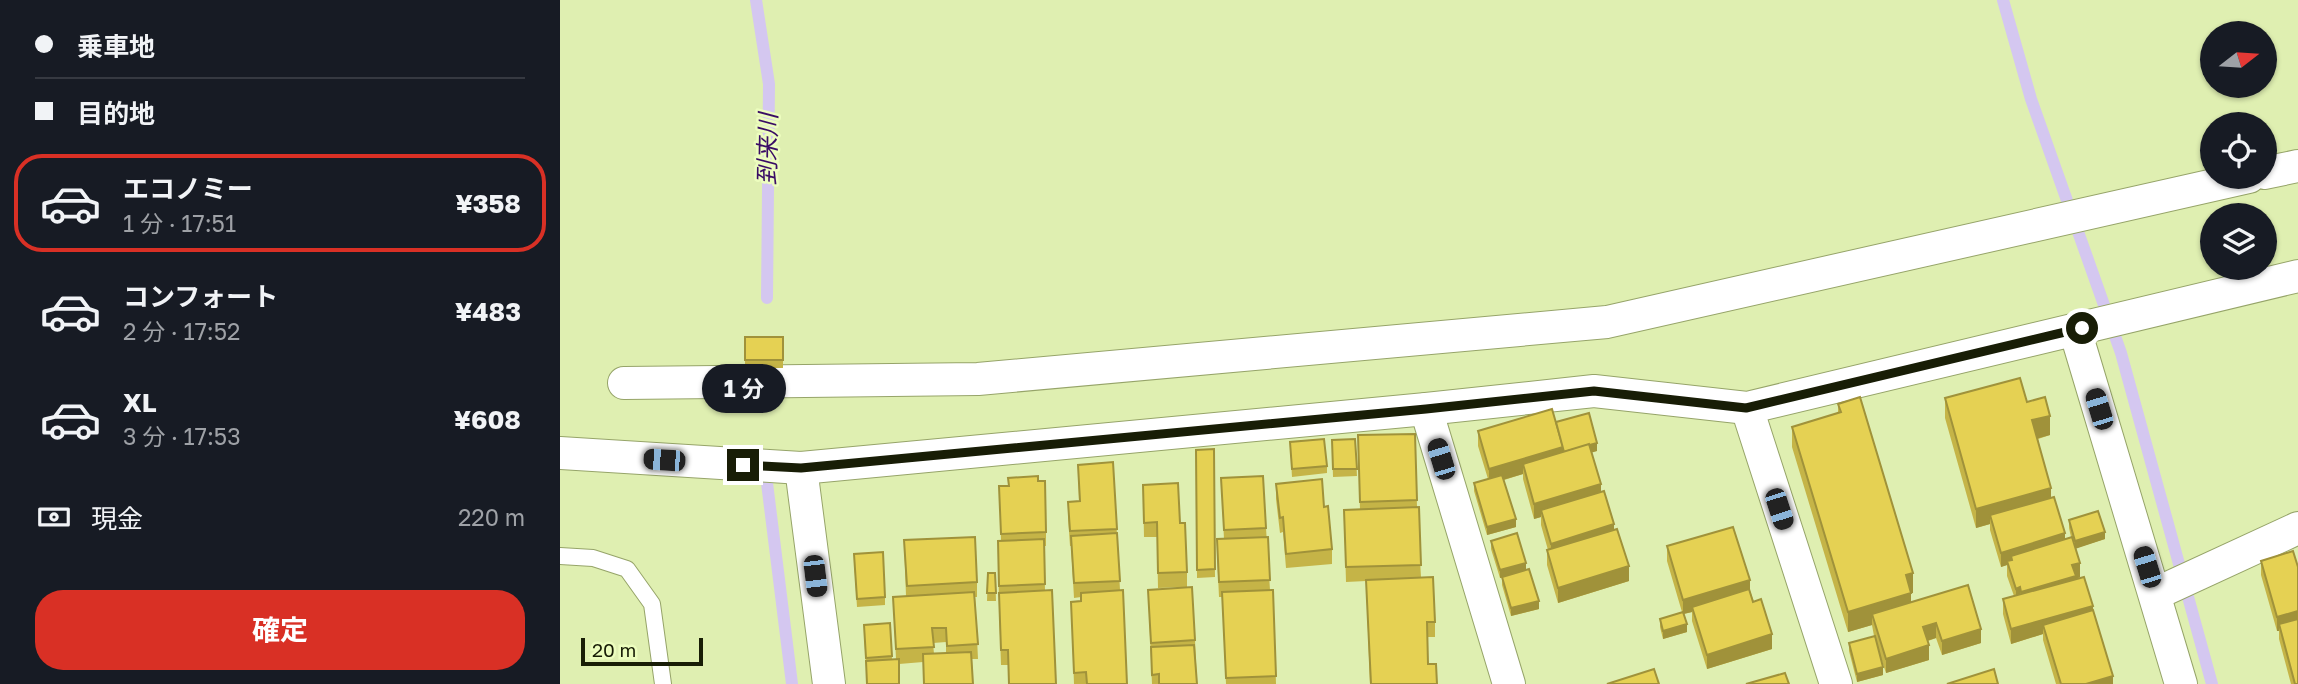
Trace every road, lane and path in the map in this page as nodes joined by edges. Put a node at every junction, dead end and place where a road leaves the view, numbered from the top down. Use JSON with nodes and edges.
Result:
{"nodes":[{"id":1,"x":2298,"y":166,"type":"edge"},
{"id":2,"x":2277,"y":170,"type":"edge"},
{"id":3,"x":2200,"y":188,"type":"edge"},
{"id":4,"x":2298,"y":276,"type":"edge"},
{"id":5,"x":2079,"y":329,"type":"junction"},
{"id":6,"x":624,"y":383,"type":"dead end"},
{"id":7,"x":1746,"y":408,"type":"junction"},
{"id":8,"x":1426,"y":409,"type":"junction"},
{"id":9,"x":560,"y":453,"type":"edge"},
{"id":10,"x":801,"y":468,"type":"junction"},
{"id":11,"x":2298,"y":528,"type":"edge"},
{"id":12,"x":560,"y":556,"type":"edge"},
{"id":13,"x":2157,"y":593,"type":"junction"},
{"id":14,"x":663,"y":684,"type":"edge"},
{"id":15,"x":829,"y":684,"type":"edge"},
{"id":16,"x":1509,"y":684,"type":"edge"},
{"id":17,"x":1836,"y":684,"type":"edge"},
{"id":18,"x":2181,"y":684,"type":"edge"}],
"edges":[{"from":1,"to":2,"type":"street"},
{"from":3,"to":6,"type":"street"},
{"from":4,"to":5,"type":"street"},
{"from":5,"to":7,"type":"street"},
{"from":5,"to":13,"type":"street"},
{"from":7,"to":8,"type":"street"},
{"from":7,"to":17,"type":"street"},
{"from":8,"to":10,"type":"street"},
{"from":8,"to":16,"type":"street"},
{"from":9,"to":10,"type":"street"},
{"from":10,"to":15,"type":"street"},
{"from":11,"to":13,"type":"street"},
{"from":12,"to":14,"type":"lane"},
{"from":13,"to":18,"type":"street"}]}
